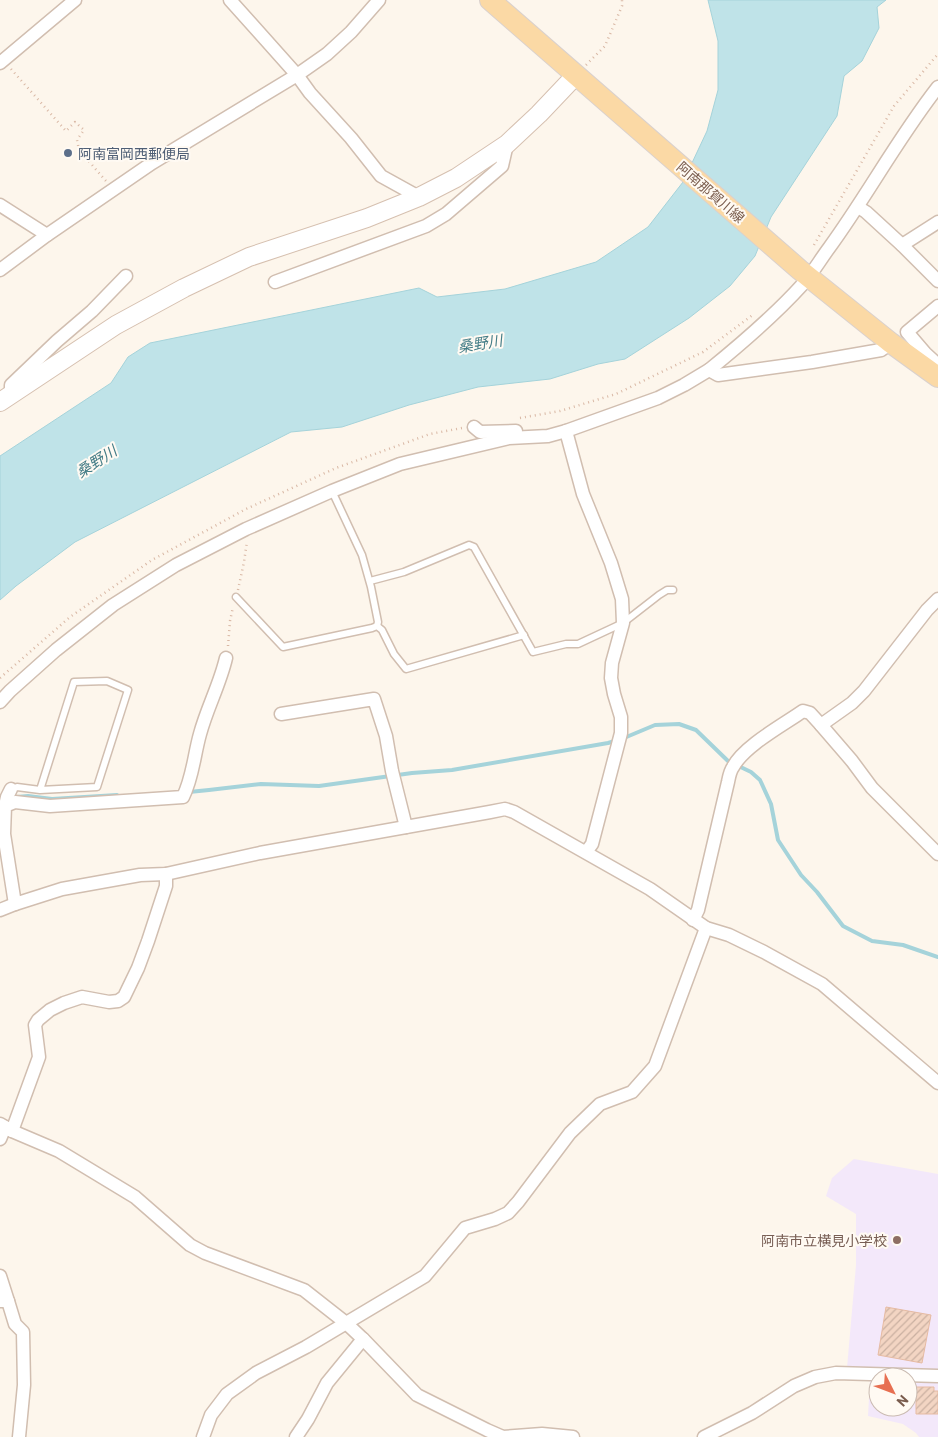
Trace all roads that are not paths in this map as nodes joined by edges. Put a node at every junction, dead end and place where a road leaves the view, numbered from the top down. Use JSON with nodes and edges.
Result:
{"nodes":[{"id":1,"x":75,"y":0,"type":"edge"},
{"id":2,"x":230,"y":0,"type":"edge"},
{"id":3,"x":379,"y":0,"type":"edge"},
{"id":4,"x":490,"y":0,"type":"edge"},
{"id":5,"x":2,"y":62,"type":"edge"},
{"id":6,"x":297,"y":75,"type":"junction"},
{"id":7,"x":582,"y":80,"type":"junction"},
{"id":8,"x":938,"y":87,"type":"edge"},
{"id":9,"x":507,"y":144,"type":"junction"},
{"id":10,"x":419,"y":197,"type":"junction"},
{"id":11,"x":0,"y":204,"type":"edge"},
{"id":12,"x":858,"y":207,"type":"junction"},
{"id":13,"x":938,"y":222,"type":"edge"},
{"id":14,"x":47,"y":235,"type":"junction"},
{"id":15,"x":902,"y":246,"type":"junction"},
{"id":16,"x":800,"y":269,"type":"junction"},
{"id":17,"x":0,"y":270,"type":"edge"},
{"id":18,"x":126,"y":276,"type":"dead end"},
{"id":19,"x":938,"y":281,"type":"edge"},
{"id":20,"x":275,"y":282,"type":"dead end"},
{"id":21,"x":938,"y":306,"type":"edge"},
{"id":22,"x":891,"y":342,"type":"junction"},
{"id":23,"x":709,"y":370,"type":"junction"},
{"id":24,"x":937,"y":376,"type":"edge"},
{"id":25,"x":5,"y":394,"type":"edge"},
{"id":26,"x":474,"y":426,"type":"dead end"},
{"id":27,"x":566,"y":431,"type":"junction"},
{"id":28,"x":332,"y":491,"type":"junction"},
{"id":29,"x":370,"y":581,"type":"junction"},
{"id":30,"x":673,"y":590,"type":"dead end"},
{"id":31,"x":236,"y":597,"type":"dead end"},
{"id":32,"x":938,"y":598,"type":"edge"},
{"id":33,"x":623,"y":623,"type":"junction"},
{"id":34,"x":377,"y":626,"type":"junction"},
{"id":35,"x":524,"y":635,"type":"junction"},
{"id":36,"x":226,"y":658,"type":"dead end"},
{"id":37,"x":0,"y":702,"type":"edge"},
{"id":38,"x":281,"y":714,"type":"dead end"},
{"id":39,"x":821,"y":725,"type":"junction"},
{"id":40,"x":11,"y":789,"type":"joint"},
{"id":41,"x":40,"y":790,"type":"junction"},
{"id":42,"x":5,"y":806,"type":"junction"},
{"id":43,"x":406,"y":827,"type":"junction"},
{"id":44,"x":586,"y":852,"type":"junction"},
{"id":45,"x":938,"y":854,"type":"edge"},
{"id":46,"x":166,"y":874,"type":"junction"},
{"id":47,"x":16,"y":904,"type":"junction"},
{"id":48,"x":0,"y":910,"type":"edge"},
{"id":49,"x":693,"y":920,"type":"junction"},
{"id":50,"x":706,"y":928,"type":"junction"},
{"id":51,"x":938,"y":1083,"type":"edge"},
{"id":52,"x":4,"y":1130,"type":"edge"},
{"id":53,"x":0,"y":1276,"type":"edge"},
{"id":54,"x":4,"y":1301,"type":"edge"},
{"id":55,"x":346,"y":1323,"type":"junction"},
{"id":56,"x":363,"y":1339,"type":"junction"},
{"id":57,"x":938,"y":1376,"type":"edge"},
{"id":58,"x":520,"y":1436,"type":"edge"},
{"id":59,"x":19,"y":1437,"type":"edge"},
{"id":60,"x":203,"y":1437,"type":"edge"},
{"id":61,"x":296,"y":1437,"type":"edge"},
{"id":62,"x":573,"y":1437,"type":"edge"},
{"id":63,"x":704,"y":1437,"type":"edge"}],
"edges":[{"from":1,"to":5,"type":"street"},
{"from":2,"to":6,"type":"street"},
{"from":3,"to":6,"type":"street"},
{"from":4,"to":7,"type":"main road","name":"阿南那賀川線"},
{"from":6,"to":10,"type":"street"},
{"from":6,"to":14,"type":"street"},
{"from":7,"to":9,"type":"street"},
{"from":7,"to":16,"type":"main road","name":"阿南那賀川線"},
{"from":8,"to":12,"type":"street"},
{"from":9,"to":10,"type":"street"},
{"from":9,"to":20,"type":"street"},
{"from":10,"to":25,"type":"street"},
{"from":11,"to":14,"type":"street"},
{"from":12,"to":15,"type":"street"},
{"from":12,"to":16,"type":"street"},
{"from":13,"to":15,"type":"street"},
{"from":14,"to":17,"type":"street"},
{"from":15,"to":19,"type":"street"},
{"from":16,"to":22,"type":"main road","name":"阿南那賀川線"},
{"from":16,"to":23,"type":"street"},
{"from":18,"to":25,"type":"street"},
{"from":21,"to":24,"type":"street"},
{"from":22,"to":23,"type":"street"},
{"from":22,"to":24,"type":"main road","name":"阿南那賀川線"},
{"from":23,"to":27,"type":"street"},
{"from":26,"to":27,"type":"street"},
{"from":27,"to":28,"type":"street"},
{"from":27,"to":33,"type":"street"},
{"from":28,"to":29,"type":"lane"},
{"from":28,"to":37,"type":"street"},
{"from":29,"to":34,"type":"lane"},
{"from":29,"to":35,"type":"lane"},
{"from":30,"to":33,"type":"lane"},
{"from":31,"to":34,"type":"lane"},
{"from":32,"to":39,"type":"street"},
{"from":33,"to":35,"type":"lane"},
{"from":33,"to":44,"type":"street"},
{"from":34,"to":35,"type":"lane"},
{"from":36,"to":42,"type":"street"},
{"from":38,"to":43,"type":"street"},
{"from":39,"to":45,"type":"street"},
{"from":39,"to":49,"type":"street"},
{"from":40,"to":41,"type":"lane"},
{"from":40,"to":42,"type":"street"},
{"from":41,"to":41,"type":"lane"},
{"from":42,"to":47,"type":"street"},
{"from":43,"to":44,"type":"street"},
{"from":43,"to":46,"type":"street"},
{"from":44,"to":49,"type":"street"},
{"from":46,"to":47,"type":"street"},
{"from":46,"to":52,"type":"street"},
{"from":47,"to":48,"type":"street"},
{"from":49,"to":50,"type":"street"},
{"from":50,"to":51,"type":"street"},
{"from":50,"to":55,"type":"street"},
{"from":52,"to":55,"type":"street"},
{"from":53,"to":54,"type":"street"},
{"from":54,"to":59,"type":"street"},
{"from":55,"to":56,"type":"street"},
{"from":55,"to":60,"type":"street"},
{"from":56,"to":58,"type":"street"},
{"from":56,"to":61,"type":"street"},
{"from":57,"to":63,"type":"street"},
{"from":58,"to":62,"type":"street"}]}
